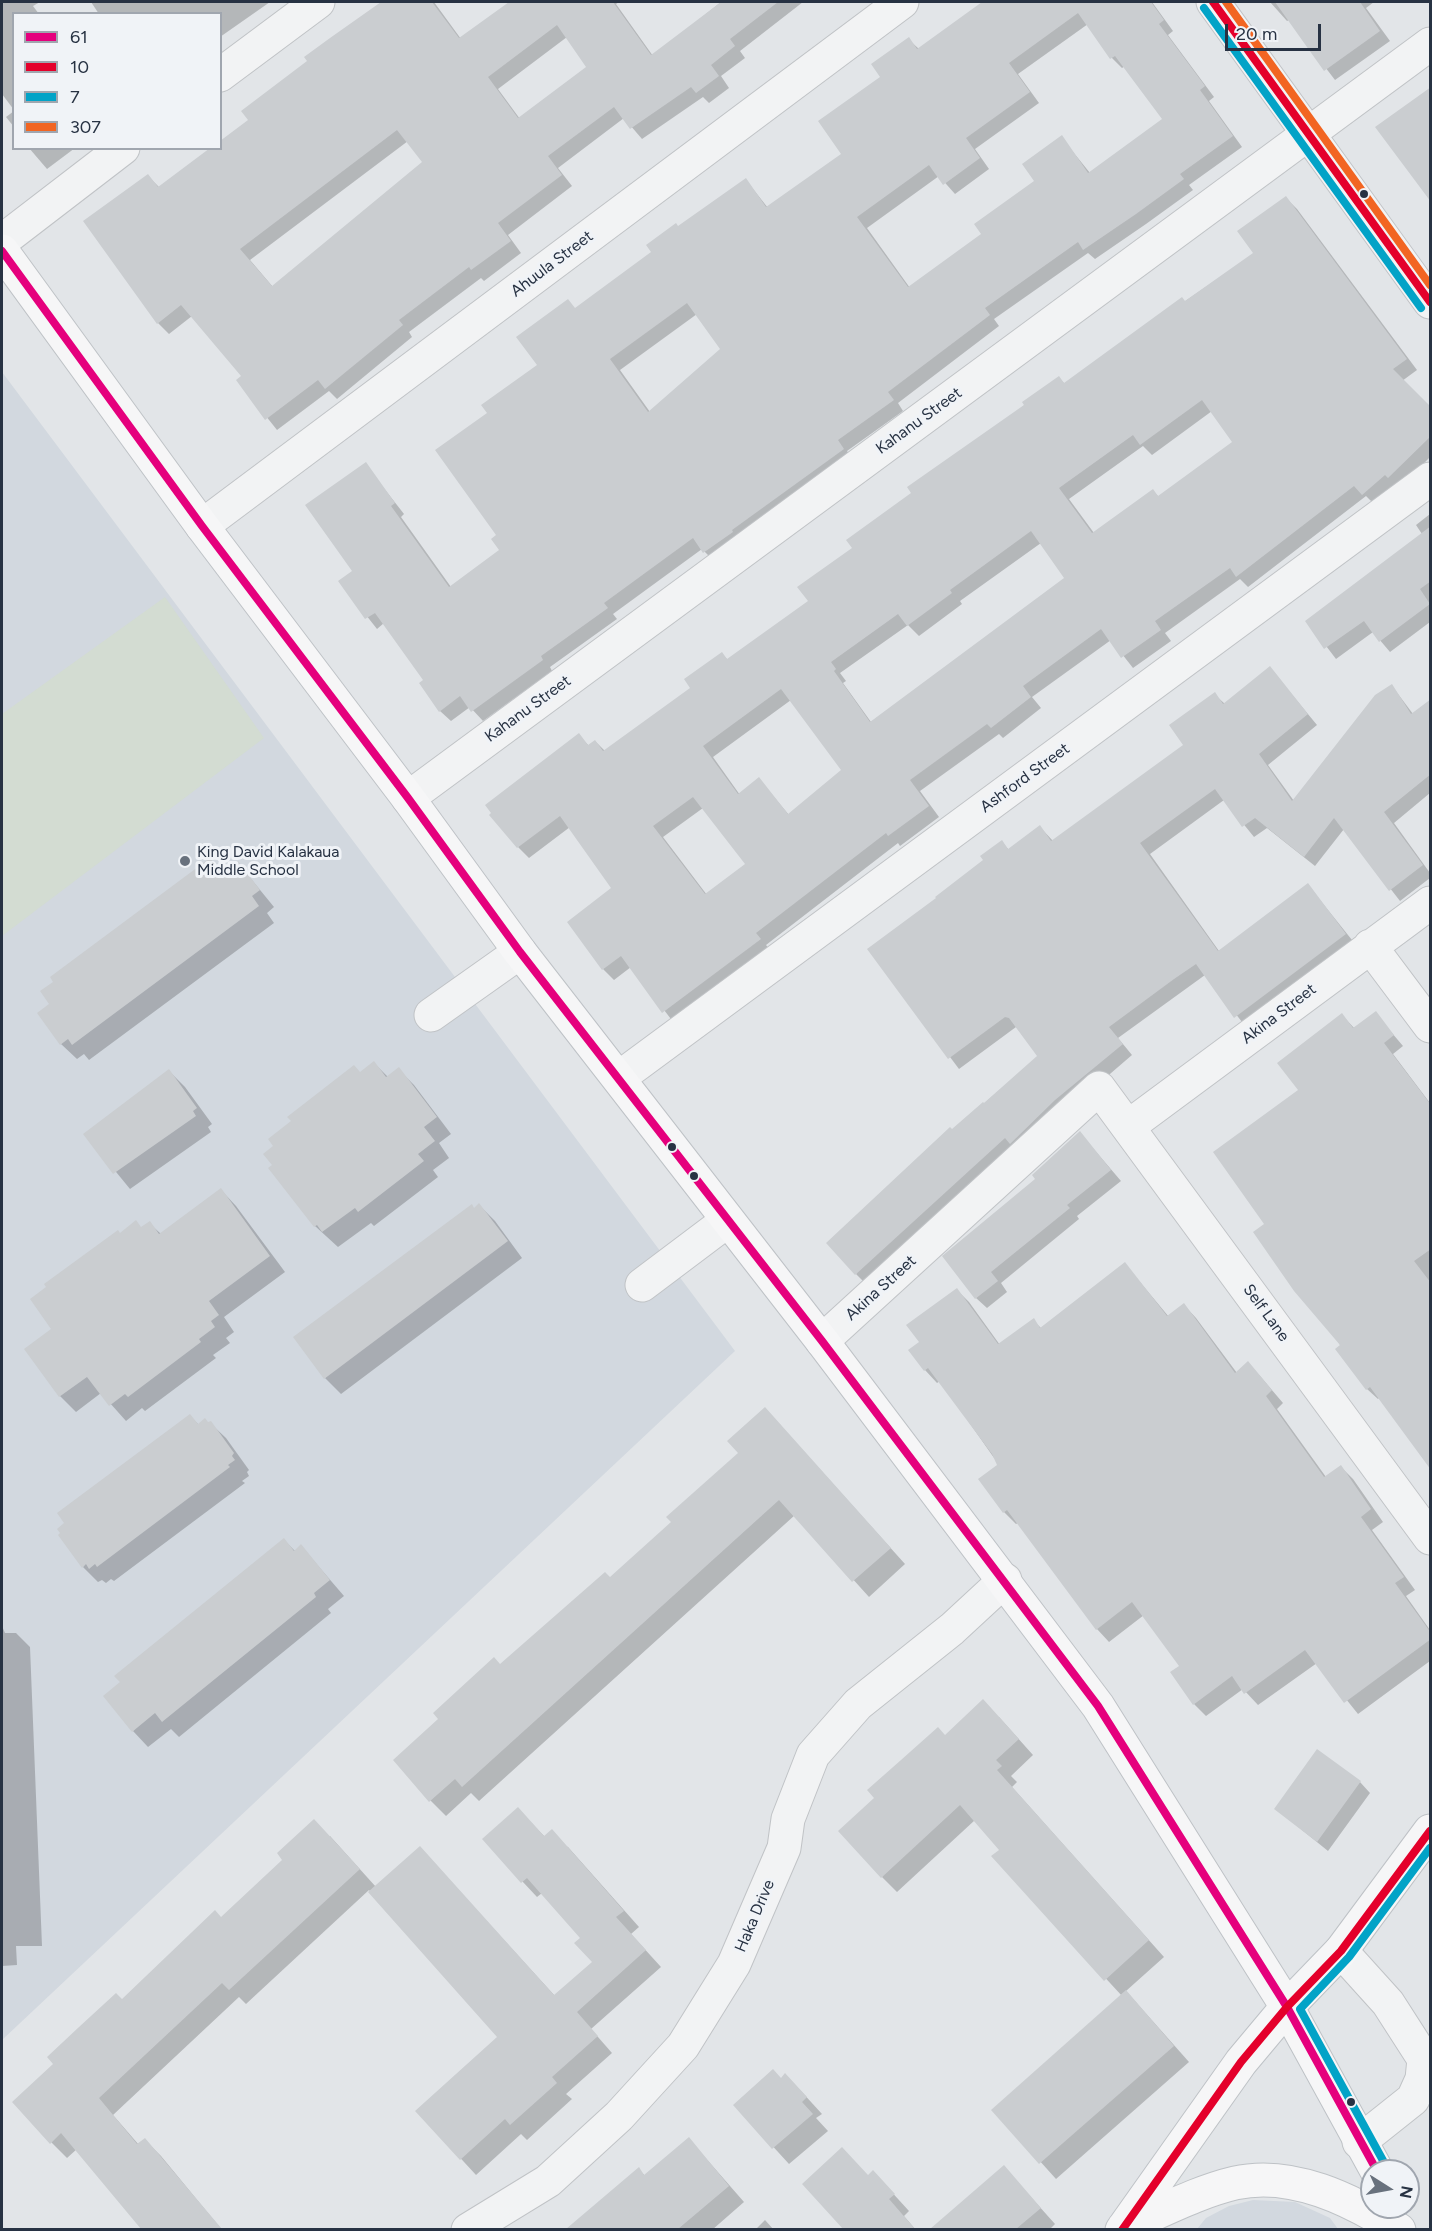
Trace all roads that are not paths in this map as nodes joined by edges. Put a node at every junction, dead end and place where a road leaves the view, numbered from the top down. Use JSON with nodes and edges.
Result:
{"nodes":[{"id":1,"x":318,"y":2,"type":"edge"},
{"id":2,"x":902,"y":2,"type":"edge"},
{"id":3,"x":1213,"y":2,"type":"edge"},
{"id":4,"x":1431,"y":44,"type":"edge"},
{"id":5,"x":222,"y":74,"type":"edge"},
{"id":6,"x":1309,"y":134,"type":"junction"},
{"id":7,"x":120,"y":150,"type":"edge"},
{"id":8,"x":2,"y":241,"type":"edge"},
{"id":9,"x":2,"y":251,"type":"edge"},
{"id":10,"x":1431,"y":302,"type":"edge"},
{"id":11,"x":1431,"y":479,"type":"edge"},
{"id":12,"x":202,"y":526,"type":"junction"},
{"id":13,"x":408,"y":798,"type":"junction"},
{"id":14,"x":1431,"y":903,"type":"edge"},
{"id":15,"x":1370,"y":946,"type":"junction"},
{"id":16,"x":520,"y":952,"type":"junction"},
{"id":17,"x":431,"y":1015,"type":"dead end"},
{"id":18,"x":1431,"y":1026,"type":"edge"},
{"id":19,"x":620,"y":1077,"type":"junction"},
{"id":20,"x":1099,"y":1088,"type":"joint"},
{"id":21,"x":1129,"y":1126,"type":"junction"},
{"id":22,"x":727,"y":1221,"type":"junction"},
{"id":23,"x":642,"y":1285,"type":"dead end"},
{"id":24,"x":822,"y":1341,"type":"junction"},
{"id":25,"x":1431,"y":1538,"type":"edge"},
{"id":26,"x":1005,"y":1580,"type":"junction"},
{"id":27,"x":1431,"y":1831,"type":"edge"},
{"id":28,"x":1341,"y":1951,"type":"junction"},
{"id":29,"x":1287,"y":2007,"type":"junction"},
{"id":30,"x":1359,"y":2142,"type":"junction"},
{"id":31,"x":1370,"y":2159,"type":"edge"},
{"id":32,"x":1123,"y":2228,"type":"edge"},
{"id":33,"x":468,"y":2229,"type":"edge"},
{"id":34,"x":1399,"y":2229,"type":"edge"}],
"edges":[{"from":1,"to":5,"type":"street"},
{"from":2,"to":12,"type":"street","name":"Ahuula Street"},
{"from":3,"to":6,"type":"street"},
{"from":4,"to":6,"type":"street","name":"Kahanu Street"},
{"from":6,"to":10,"type":"street"},
{"from":6,"to":13,"type":"street","name":"Kahanu Street"},
{"from":7,"to":8,"type":"street"},
{"from":9,"to":12,"type":"main road"},
{"from":11,"to":19,"type":"street","name":"Ashford Street"},
{"from":12,"to":13,"type":"main road"},
{"from":13,"to":16,"type":"main road"},
{"from":14,"to":15,"type":"street","name":"Akina Street"},
{"from":15,"to":18,"type":"street"},
{"from":15,"to":21,"type":"street","name":"Akina Street"},
{"from":16,"to":17,"type":"street"},
{"from":16,"to":19,"type":"main road"},
{"from":19,"to":22,"type":"main road"},
{"from":20,"to":21,"type":"street","name":"Self Lane"},
{"from":20,"to":24,"type":"street","name":"Akina Street"},
{"from":21,"to":25,"type":"street","name":"Self Lane"},
{"from":22,"to":23,"type":"street"},
{"from":22,"to":24,"type":"main road"},
{"from":24,"to":26,"type":"main road"},
{"from":26,"to":29,"type":"main road"},
{"from":26,"to":33,"type":"street","name":"Haka Drive"},
{"from":27,"to":28,"type":"main road"},
{"from":28,"to":29,"type":"main road"},
{"from":28,"to":30,"type":"street"},
{"from":29,"to":30,"type":"main road"},
{"from":29,"to":32,"type":"main road"},
{"from":30,"to":31,"type":"main road"},
{"from":32,"to":34,"type":"main road"}]}
